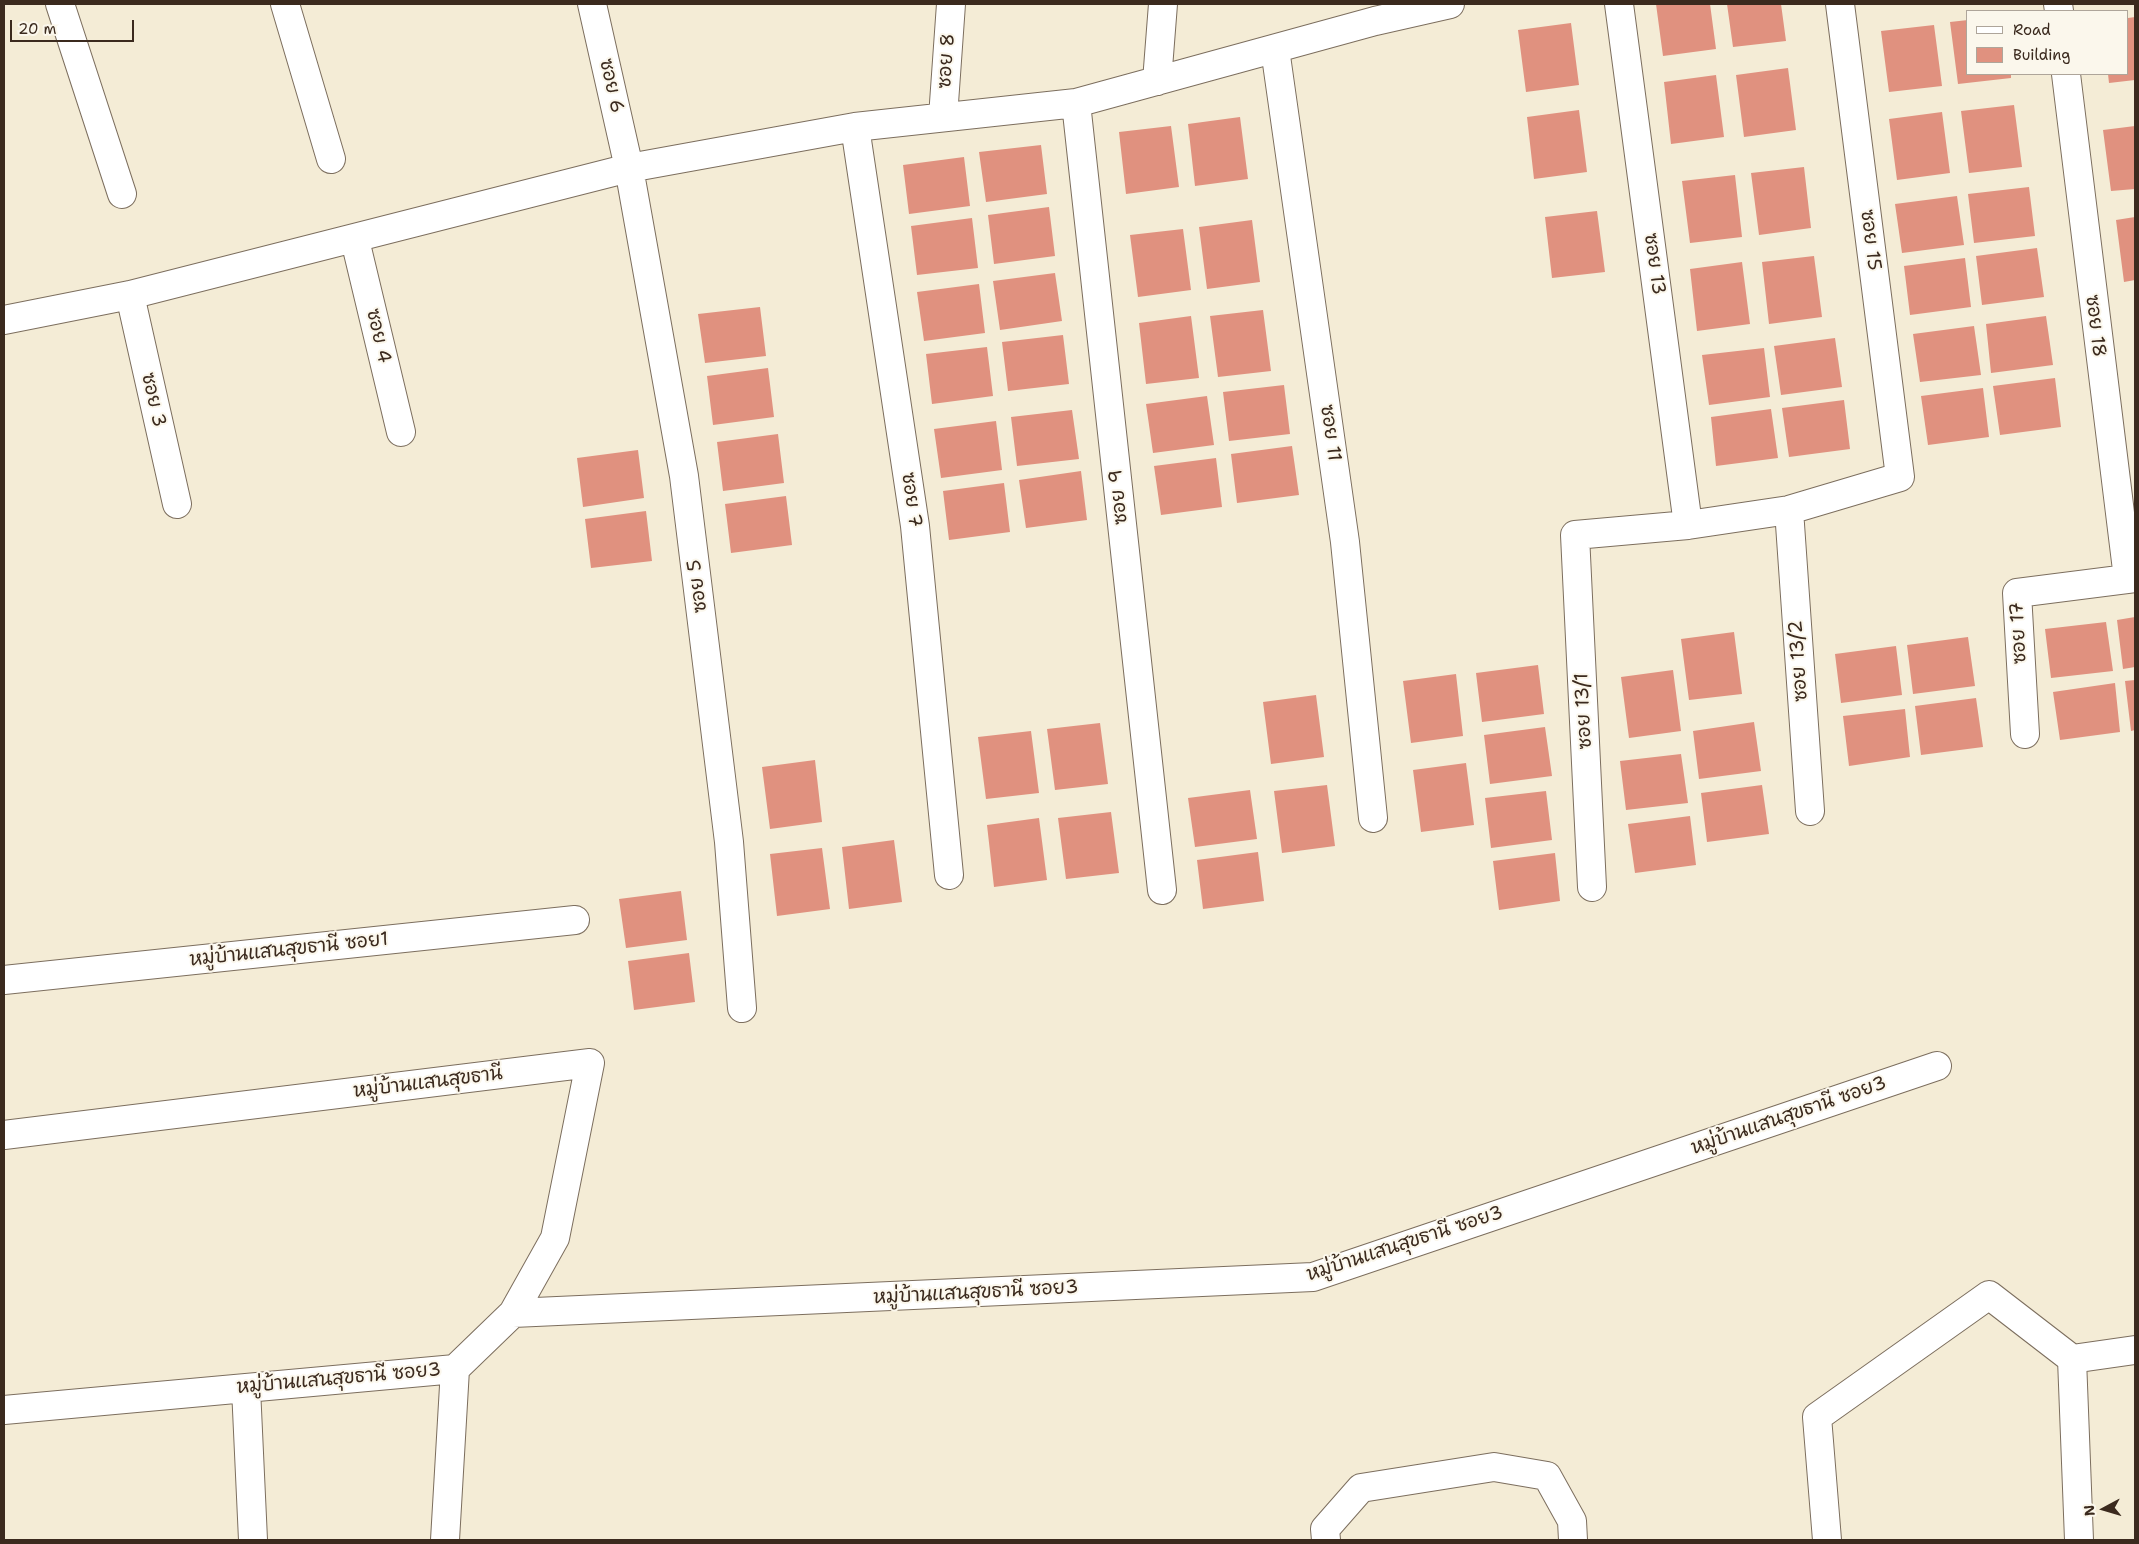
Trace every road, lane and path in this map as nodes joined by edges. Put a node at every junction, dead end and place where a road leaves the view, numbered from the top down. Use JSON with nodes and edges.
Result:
{"nodes":[{"id":1,"x":60,"y":4,"type":"edge"},
{"id":2,"x":285,"y":4,"type":"edge"},
{"id":3,"x":592,"y":4,"type":"edge"},
{"id":4,"x":951,"y":4,"type":"edge"},
{"id":5,"x":1163,"y":4,"type":"edge"},
{"id":6,"x":1450,"y":4,"type":"edge"},
{"id":7,"x":1619,"y":4,"type":"edge"},
{"id":8,"x":1840,"y":4,"type":"edge"},
{"id":9,"x":1376,"y":13,"type":"edge"},
{"id":10,"x":1275,"y":49,"type":"junction"},
{"id":11,"x":2066,"y":75,"type":"edge"},
{"id":12,"x":1157,"y":81,"type":"junction"},
{"id":13,"x":1076,"y":103,"type":"junction"},
{"id":14,"x":943,"y":117,"type":"junction"},
{"id":15,"x":855,"y":127,"type":"junction"},
{"id":16,"x":331,"y":159,"type":"dead end"},
{"id":17,"x":630,"y":168,"type":"junction"},
{"id":18,"x":122,"y":194,"type":"dead end"},
{"id":19,"x":355,"y":240,"type":"junction"},
{"id":20,"x":130,"y":296,"type":"junction"},
{"id":21,"x":4,"y":320,"type":"edge"},
{"id":22,"x":400,"y":432,"type":"dead end"},
{"id":23,"x":177,"y":504,"type":"dead end"},
{"id":24,"x":1789,"y":510,"type":"junction"},
{"id":25,"x":1688,"y":525,"type":"junction"},
{"id":26,"x":2131,"y":578,"type":"edge"},
{"id":27,"x":2024,"y":734,"type":"dead end"},
{"id":28,"x":1810,"y":811,"type":"dead end"},
{"id":29,"x":1373,"y":818,"type":"dead end"},
{"id":30,"x":950,"y":875,"type":"dead end"},
{"id":31,"x":1592,"y":887,"type":"dead end"},
{"id":32,"x":1162,"y":890,"type":"dead end"},
{"id":33,"x":575,"y":920,"type":"dead end"},
{"id":34,"x":4,"y":980,"type":"edge"},
{"id":35,"x":742,"y":1008,"type":"dead end"},
{"id":36,"x":1937,"y":1066,"type":"dead end"},
{"id":37,"x":4,"y":1135,"type":"edge"},
{"id":38,"x":513,"y":1313,"type":"junction"},
{"id":39,"x":2135,"y":1350,"type":"edge"},
{"id":40,"x":2072,"y":1359,"type":"junction"},
{"id":41,"x":455,"y":1368,"type":"junction"},
{"id":42,"x":246,"y":1388,"type":"junction"},
{"id":43,"x":4,"y":1410,"type":"edge"},
{"id":44,"x":253,"y":1540,"type":"edge"},
{"id":45,"x":445,"y":1540,"type":"edge"},
{"id":46,"x":1326,"y":1540,"type":"edge"},
{"id":47,"x":1573,"y":1540,"type":"edge"},
{"id":48,"x":1827,"y":1540,"type":"edge"},
{"id":49,"x":2078,"y":1540,"type":"edge"}],
"edges":[{"from":1,"to":18,"type":"street"},
{"from":2,"to":16,"type":"street"},
{"from":3,"to":17,"type":"street","name":"ซอย 6"},
{"from":4,"to":14,"type":"street","name":"ซอย 8"},
{"from":5,"to":12,"type":"street"},
{"from":6,"to":9,"type":"street"},
{"from":7,"to":25,"type":"street","name":"ซอย 13"},
{"from":8,"to":24,"type":"street","name":"ซอย 15"},
{"from":9,"to":10,"type":"street"},
{"from":10,"to":12,"type":"street"},
{"from":10,"to":29,"type":"street","name":"ซอย 11"},
{"from":11,"to":26,"type":"street","name":"ซอย 18"},
{"from":12,"to":13,"type":"street"},
{"from":13,"to":14,"type":"street"},
{"from":13,"to":32,"type":"street","name":"ซอย 9"},
{"from":14,"to":15,"type":"street"},
{"from":15,"to":17,"type":"street"},
{"from":15,"to":30,"type":"street","name":"ซอย 7"},
{"from":17,"to":19,"type":"street"},
{"from":17,"to":35,"type":"street","name":"ซอย 5"},
{"from":19,"to":20,"type":"street"},
{"from":19,"to":22,"type":"street","name":"ซอย 4"},
{"from":20,"to":21,"type":"street"},
{"from":20,"to":23,"type":"street","name":"ซอย 3"},
{"from":24,"to":25,"type":"street"},
{"from":24,"to":28,"type":"street","name":"ซอย 13/2"},
{"from":25,"to":31,"type":"street","name":"ซอย 13/1"},
{"from":26,"to":27,"type":"street","name":"ซอย 17"},
{"from":33,"to":34,"type":"street","name":"หมู่บ้านแสนสุขธานี ซอย1"},
{"from":36,"to":38,"type":"street","name":"หมู่บ้านแสนสุขธานี ซอย3"},
{"from":37,"to":38,"type":"street","name":"หมู่บ้านแสนสุขธานี"},
{"from":38,"to":41,"type":"street","name":"หมู่บ้านแสนสุขธานี ซอย3"},
{"from":39,"to":40,"type":"street"},
{"from":40,"to":48,"type":"street"},
{"from":40,"to":49,"type":"street"},
{"from":41,"to":42,"type":"street","name":"หมู่บ้านแสนสุขธานี ซอย3"},
{"from":41,"to":45,"type":"street"},
{"from":42,"to":43,"type":"street","name":"หมู่บ้านแสนสุขธานี ซอย3"},
{"from":42,"to":44,"type":"street"},
{"from":46,"to":47,"type":"street"}]}
